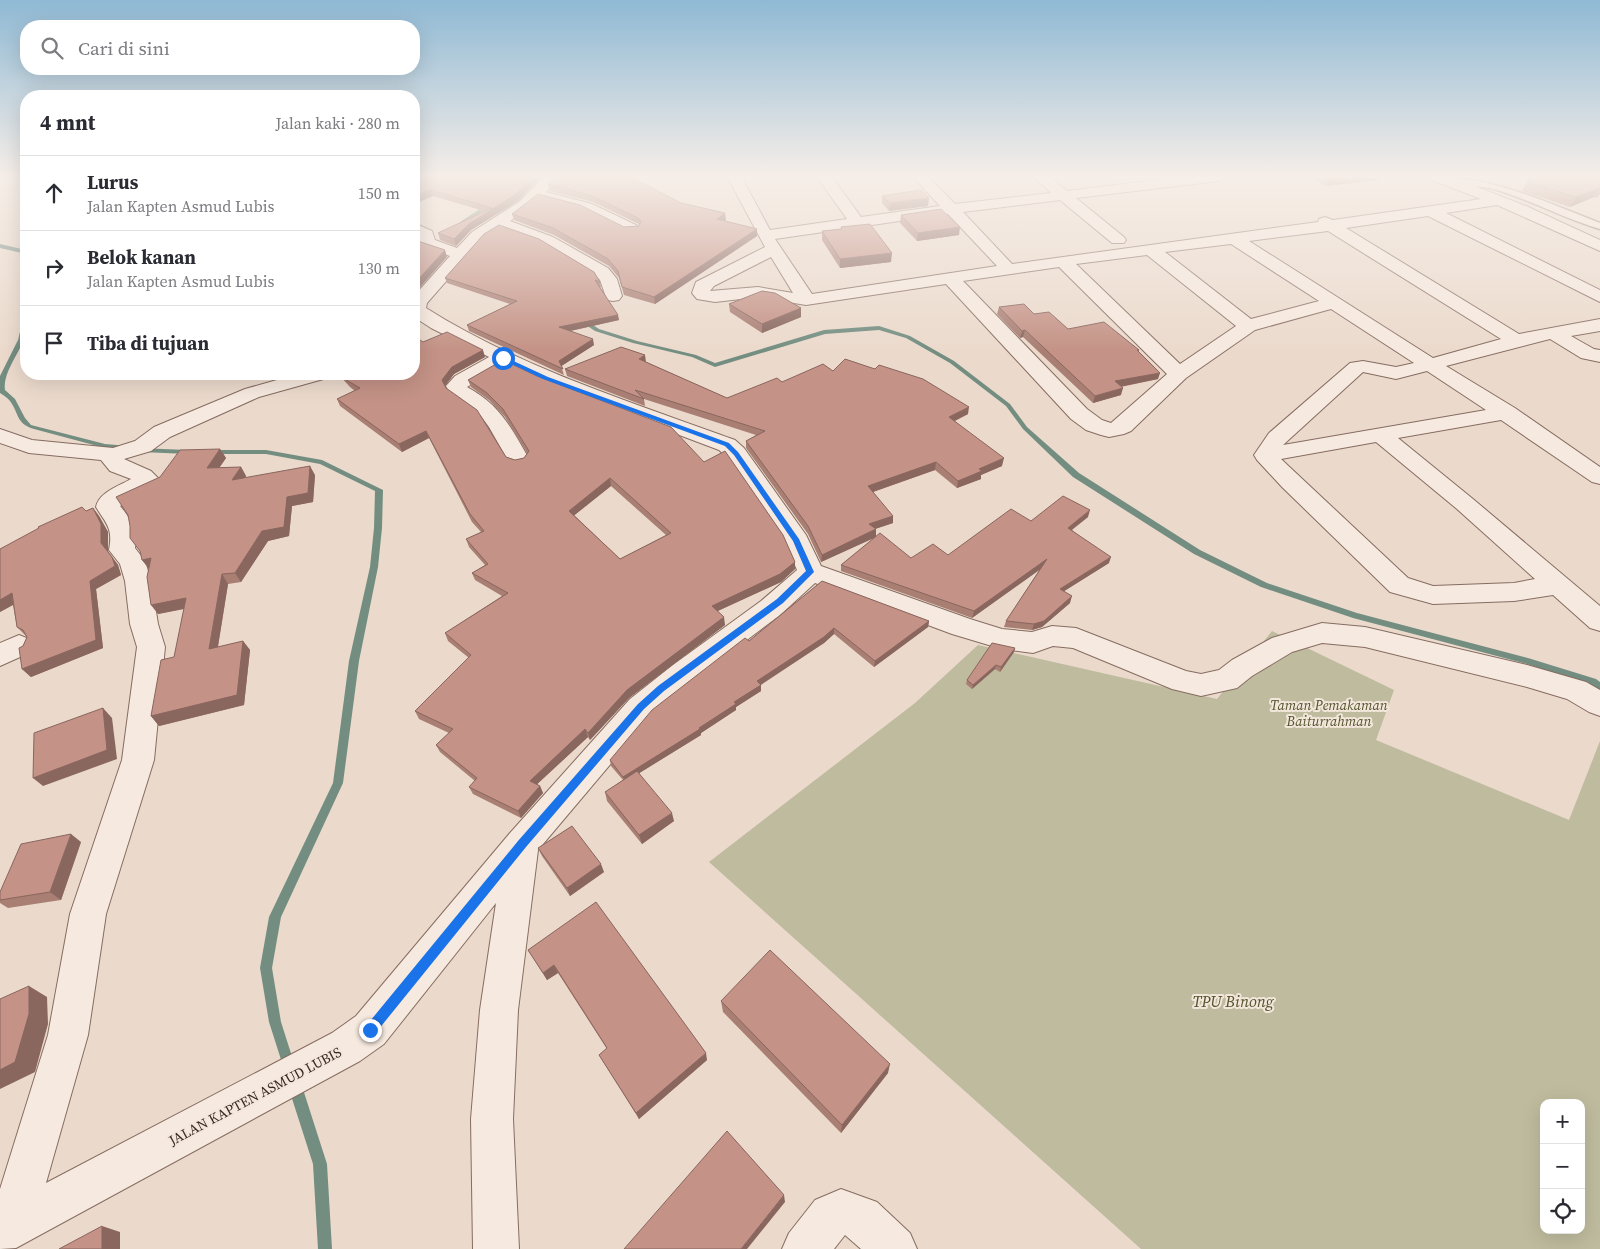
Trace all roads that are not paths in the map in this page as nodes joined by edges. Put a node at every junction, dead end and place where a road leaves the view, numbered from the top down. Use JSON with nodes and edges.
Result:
{"nodes":[{"id":1,"x":426,"y":235,"type":"edge"},
{"id":2,"x":478,"y":235,"type":"edge"},
{"id":3,"x":534,"y":235,"type":"edge"},
{"id":4,"x":765,"y":235,"type":"edge"},
{"id":5,"x":799,"y":235,"type":"edge"},
{"id":6,"x":977,"y":235,"type":"edge"},
{"id":7,"x":1112,"y":235,"type":"edge"},
{"id":8,"x":1155,"y":235,"type":"edge"},
{"id":9,"x":1253,"y":235,"type":"edge"},
{"id":10,"x":1359,"y":235,"type":"edge"},
{"id":11,"x":1370,"y":235,"type":"edge"},
{"id":12,"x":1478,"y":235,"type":"edge"},
{"id":13,"x":1578,"y":235,"type":"edge"},
{"id":14,"x":1235,"y":239,"type":"junction"},
{"id":15,"x":1118,"y":240,"type":"junction"},
{"id":16,"x":769,"y":242,"type":"junction"},
{"id":17,"x":1600,"y":246,"type":"edge"},
{"id":18,"x":1153,"y":251,"type":"junction"},
{"id":19,"x":459,"y":254,"type":"junction"},
{"id":20,"x":1018,"y":254,"type":"junction"},
{"id":21,"x":1063,"y":262,"type":"junction"},
{"id":22,"x":1003,"y":263,"type":"junction"},
{"id":23,"x":1030,"y":266,"type":"junction"},
{"id":24,"x":951,"y":279,"type":"junction"},
{"id":25,"x":798,"y":284,"type":"junction"},
{"id":26,"x":613,"y":296,"type":"dead end"},
{"id":27,"x":1600,"y":297,"type":"edge"},
{"id":28,"x":420,"y":300,"type":"edge"},
{"id":29,"x":806,"y":300,"type":"junction"},
{"id":30,"x":1333,"y":302,"type":"junction"},
{"id":31,"x":420,"y":316,"type":"edge"},
{"id":32,"x":1600,"y":325,"type":"edge"},
{"id":33,"x":1248,"y":326,"type":"junction"},
{"id":34,"x":1535,"y":337,"type":"junction"},
{"id":35,"x":1600,"y":356,"type":"edge"},
{"id":36,"x":503,"y":358,"type":"junction"},
{"id":37,"x":1428,"y":364,"type":"junction"},
{"id":38,"x":1179,"y":374,"type":"junction"},
{"id":39,"x":300,"y":380,"type":"edge"},
{"id":40,"x":1507,"y":413,"type":"junction"},
{"id":41,"x":1379,"y":434,"type":"junction"},
{"id":42,"x":0,"y":436,"type":"edge"},
{"id":43,"x":114,"y":455,"type":"junction"},
{"id":44,"x":1265,"y":455,"type":"junction"},
{"id":45,"x":518,"y":459,"type":"edge"},
{"id":46,"x":1600,"y":476,"type":"edge"},
{"id":47,"x":810,"y":572,"type":"junction"},
{"id":48,"x":1557,"y":585,"type":"junction"},
{"id":49,"x":1600,"y":622,"type":"edge"},
{"id":50,"x":1600,"y":704,"type":"edge"},
{"id":51,"x":522,"y":844,"type":"junction"},
{"id":52,"x":5,"y":1229,"type":"edge"},
{"id":53,"x":496,"y":1249,"type":"edge"},
{"id":54,"x":805,"y":1249,"type":"edge"},
{"id":55,"x":894,"y":1249,"type":"edge"}],
"edges":[{"from":1,"to":19,"type":"street"},
{"from":2,"to":19,"type":"street"},
{"from":3,"to":26,"type":"street"},
{"from":4,"to":16,"type":"street"},
{"from":5,"to":16,"type":"street"},
{"from":6,"to":22,"type":"street"},
{"from":7,"to":15,"type":"street"},
{"from":8,"to":15,"type":"street"},
{"from":9,"to":14,"type":"street"},
{"from":10,"to":34,"type":"street"},
{"from":11,"to":34,"type":"street"},
{"from":12,"to":27,"type":"street"},
{"from":13,"to":17,"type":"street"},
{"from":14,"to":18,"type":"street"},
{"from":14,"to":30,"type":"street"},
{"from":15,"to":20,"type":"street"},
{"from":16,"to":25,"type":"street"},
{"from":16,"to":29,"type":"street"},
{"from":18,"to":21,"type":"street"},
{"from":18,"to":33,"type":"street"},
{"from":19,"to":28,"type":"street"},
{"from":20,"to":22,"type":"street"},
{"from":20,"to":23,"type":"street"},
{"from":21,"to":23,"type":"street"},
{"from":21,"to":38,"type":"street"},
{"from":22,"to":23,"type":"street"},
{"from":22,"to":24,"type":"street"},
{"from":22,"to":25,"type":"street"},
{"from":24,"to":29,"type":"street"},
{"from":24,"to":38,"type":"street"},
{"from":25,"to":29,"type":"street"},
{"from":30,"to":33,"type":"street"},
{"from":30,"to":37,"type":"street"},
{"from":31,"to":36,"type":"street"},
{"from":32,"to":34,"type":"street"},
{"from":33,"to":38,"type":"street"},
{"from":34,"to":35,"type":"street"},
{"from":34,"to":37,"type":"street"},
{"from":36,"to":45,"type":"street"},
{"from":36,"to":47,"type":"street"},
{"from":37,"to":40,"type":"street"},
{"from":37,"to":44,"type":"street"},
{"from":39,"to":43,"type":"street"},
{"from":40,"to":41,"type":"street"},
{"from":40,"to":46,"type":"street"},
{"from":41,"to":44,"type":"street"},
{"from":41,"to":48,"type":"street"},
{"from":42,"to":43,"type":"street"},
{"from":43,"to":52,"type":"street"},
{"from":44,"to":48,"type":"street"},
{"from":47,"to":50,"type":"street"},
{"from":47,"to":51,"type":"street","name":"JALAN KAPTEN ASMUD LUBIS"},
{"from":48,"to":49,"type":"street"},
{"from":51,"to":52,"type":"street","name":"JALAN KAPTEN ASMUD LUBIS"},
{"from":51,"to":53,"type":"street"},
{"from":54,"to":55,"type":"street"}]}
